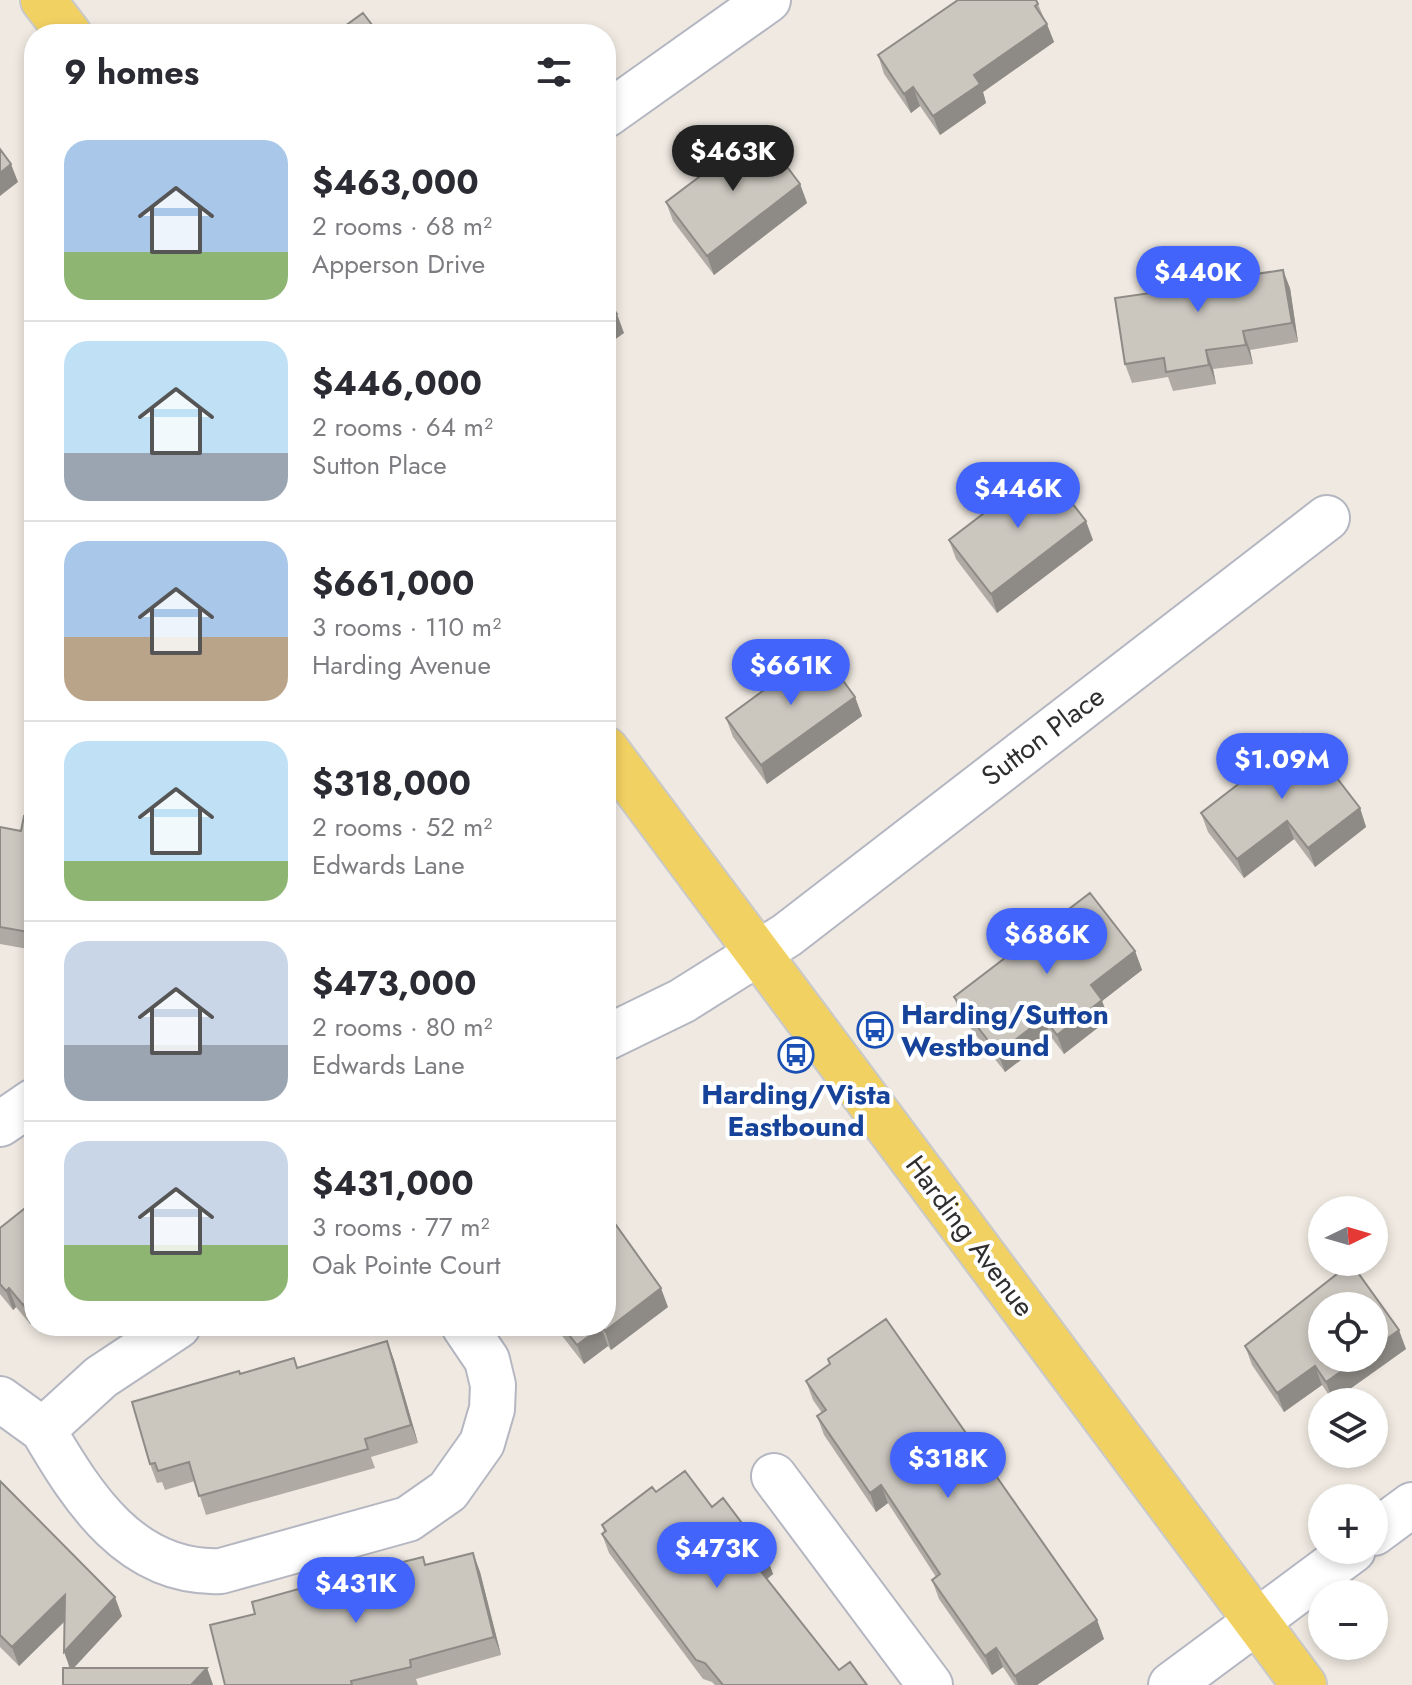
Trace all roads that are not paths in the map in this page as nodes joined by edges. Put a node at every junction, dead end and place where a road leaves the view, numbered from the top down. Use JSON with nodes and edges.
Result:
{"nodes":[{"id":1,"x":43,"y":0,"type":"edge"},
{"id":2,"x":768,"y":0,"type":"edge"},
{"id":3,"x":61,"y":24,"type":"edge"},
{"id":4,"x":616,"y":108,"type":"edge"},
{"id":5,"x":1327,"y":518,"type":"dead end"},
{"id":6,"x":616,"y":762,"type":"edge"},
{"id":7,"x":760,"y":953,"type":"junction"},
{"id":8,"x":616,"y":1033,"type":"edge"},
{"id":9,"x":24,"y":1108,"type":"edge"},
{"id":10,"x":0,"y":1124,"type":"edge"},
{"id":11,"x":163,"y":1336,"type":"edge"},
{"id":12,"x":471,"y":1336,"type":"edge"},
{"id":13,"x":0,"y":1399,"type":"edge"},
{"id":14,"x":43,"y":1430,"type":"junction"},
{"id":15,"x":774,"y":1476,"type":"dead end"},
{"id":16,"x":1412,"y":1505,"type":"edge"},
{"id":17,"x":1388,"y":1523,"type":"edge"},
{"id":18,"x":1334,"y":1564,"type":"edge"},
{"id":19,"x":1255,"y":1624,"type":"junction"},
{"id":20,"x":930,"y":1685,"type":"edge"},
{"id":21,"x":1171,"y":1685,"type":"edge"},
{"id":22,"x":1304,"y":1685,"type":"edge"}],
"edges":[{"from":1,"to":3,"type":"main road"},
{"from":2,"to":4,"type":"street"},
{"from":5,"to":7,"type":"street","name":"Sutton Place"},
{"from":6,"to":7,"type":"main road","name":"Harding Avenue"},
{"from":7,"to":8,"type":"street","name":"Sutton Place"},
{"from":7,"to":19,"type":"main road","name":"Harding Avenue"},
{"from":9,"to":10,"type":"street"},
{"from":11,"to":14,"type":"street"},
{"from":12,"to":14,"type":"street"},
{"from":13,"to":14,"type":"street"},
{"from":15,"to":20,"type":"street"},
{"from":16,"to":17,"type":"street"},
{"from":18,"to":19,"type":"street"},
{"from":19,"to":21,"type":"street"},
{"from":19,"to":22,"type":"main road","name":"Harding Avenue"}]}
